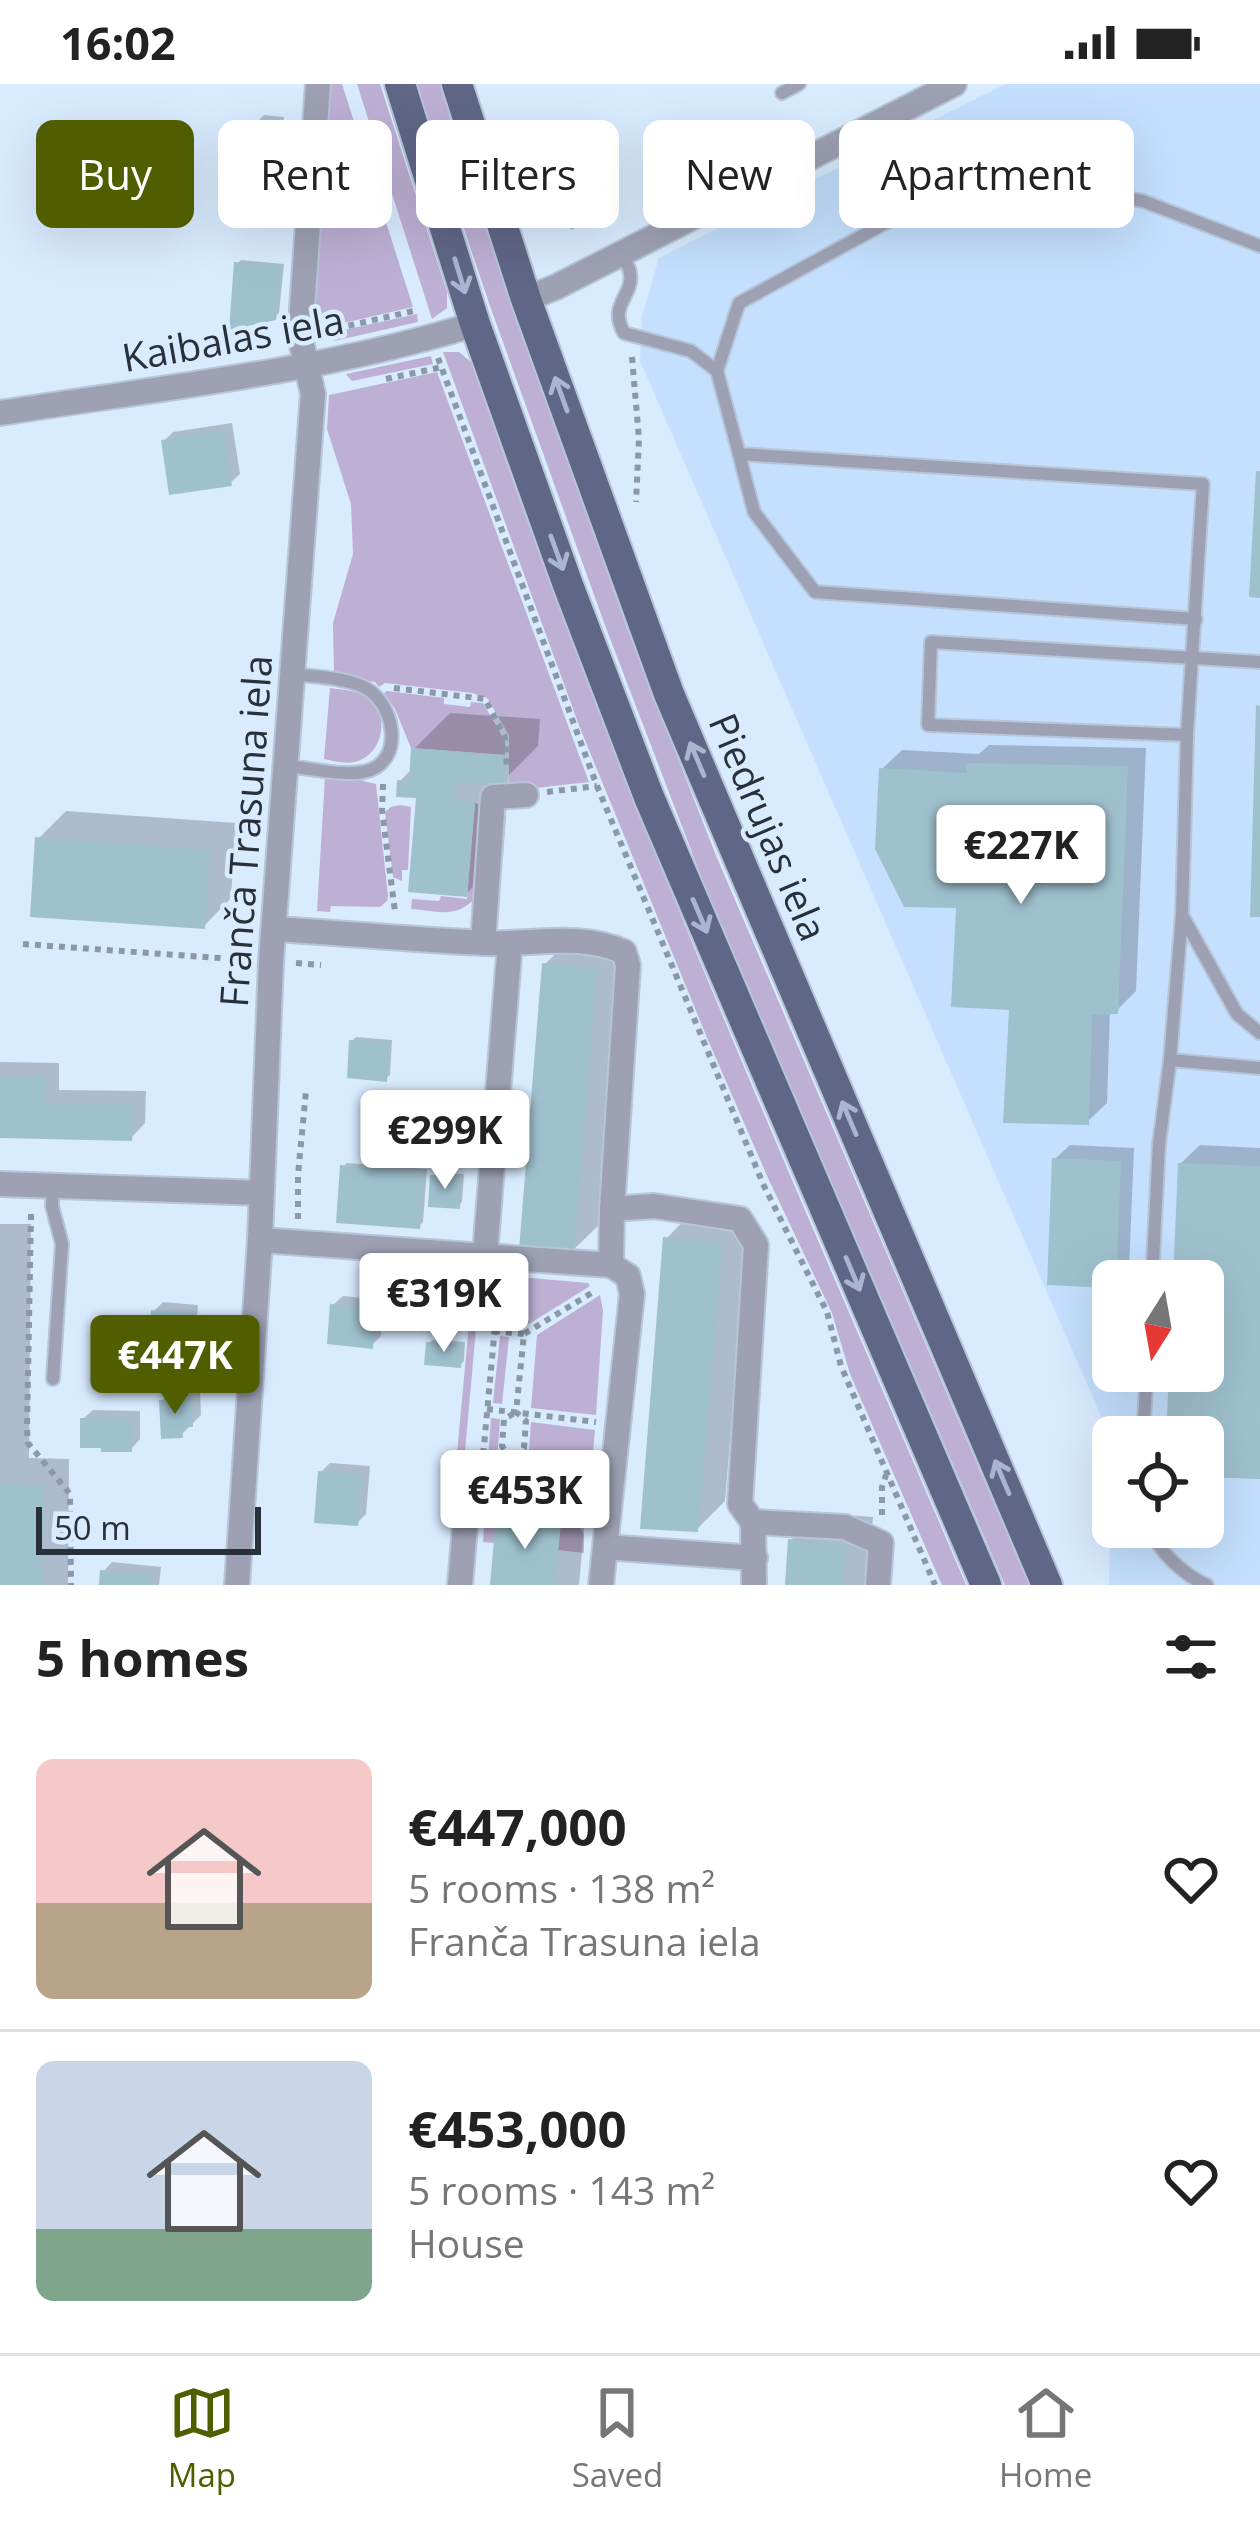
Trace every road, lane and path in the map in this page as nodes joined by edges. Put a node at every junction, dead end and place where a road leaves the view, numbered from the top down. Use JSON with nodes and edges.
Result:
{"nodes":[{"id":1,"x":318,"y":84,"type":"edge"},
{"id":2,"x":400,"y":84,"type":"edge"},
{"id":3,"x":457,"y":84,"type":"edge"},
{"id":4,"x":800,"y":84,"type":"edge"},
{"id":5,"x":954,"y":84,"type":"edge"},
{"id":6,"x":782,"y":93,"type":"dead end"},
{"id":7,"x":1260,"y":246,"type":"edge"},
{"id":8,"x":622,"y":252,"type":"junction"},
{"id":9,"x":526,"y":299,"type":"junction"},
{"id":10,"x":475,"y":324,"type":"junction"},
{"id":11,"x":624,"y":333,"type":"junction"},
{"id":12,"x":430,"y":338,"type":"junction"},
{"id":13,"x":308,"y":366,"type":"junction"},
{"id":14,"x":717,"y":371,"type":"junction"},
{"id":15,"x":0,"y":413,"type":"edge"},
{"id":16,"x":739,"y":454,"type":"junction"},
{"id":17,"x":636,"y":502,"type":"dead end"},
{"id":18,"x":1196,"y":619,"type":"junction"},
{"id":19,"x":1191,"y":659,"type":"junction"},
{"id":20,"x":1260,"y":662,"type":"edge"},
{"id":21,"x":293,"y":674,"type":"junction"},
{"id":22,"x":376,"y":696,"type":"junction"},
{"id":23,"x":1187,"y":735,"type":"junction"},
{"id":24,"x":286,"y":766,"type":"junction"},
{"id":25,"x":375,"y":768,"type":"junction"},
{"id":26,"x":597,"y":786,"type":"junction"},
{"id":27,"x":515,"y":796,"type":"junction"},
{"id":28,"x":395,"y":912,"type":"dead end"},
{"id":29,"x":1181,"y":914,"type":"junction"},
{"id":30,"x":274,"y":929,"type":"junction"},
{"id":31,"x":483,"y":943,"type":"junction"},
{"id":32,"x":23,"y":944,"type":"dead end"},
{"id":33,"x":510,"y":944,"type":"junction"},
{"id":34,"x":244,"y":960,"type":"dead end"},
{"id":35,"x":292,"y":963,"type":"dead end"},
{"id":36,"x":321,"y":964,"type":"dead end"},
{"id":37,"x":1260,"y":1033,"type":"edge"},
{"id":38,"x":1170,"y":1060,"type":"junction"},
{"id":39,"x":1260,"y":1068,"type":"edge"},
{"id":40,"x":307,"y":1091,"type":"dead end"},
{"id":41,"x":0,"y":1184,"type":"edge"},
{"id":42,"x":52,"y":1186,"type":"junction"},
{"id":43,"x":260,"y":1192,"type":"junction"},
{"id":44,"x":612,"y":1209,"type":"junction"},
{"id":45,"x":260,"y":1240,"type":"junction"},
{"id":46,"x":298,"y":1241,"type":"junction"},
{"id":47,"x":493,"y":1255,"type":"junction"},
{"id":48,"x":1153,"y":1260,"type":"edge"},
{"id":49,"x":605,"y":1264,"type":"junction"},
{"id":50,"x":494,"y":1331,"type":"junction"},
{"id":51,"x":524,"y":1334,"type":"junction"},
{"id":52,"x":52,"y":1379,"type":"dead end"},
{"id":53,"x":487,"y":1409,"type":"junction"},
{"id":54,"x":516,"y":1412,"type":"junction"},
{"id":55,"x":619,"y":1425,"type":"junction"},
{"id":56,"x":512,"y":1460,"type":"junction"},
{"id":57,"x":886,"y":1474,"type":"junction"},
{"id":58,"x":480,"y":1500,"type":"junction"},
{"id":59,"x":508,"y":1502,"type":"junction"},
{"id":60,"x":608,"y":1512,"type":"junction"},
{"id":61,"x":753,"y":1522,"type":"junction"},
{"id":62,"x":881,"y":1543,"type":"junction"},
{"id":63,"x":605,"y":1547,"type":"junction"},
{"id":64,"x":1163,"y":1548,"type":"edge"},
{"id":65,"x":755,"y":1558,"type":"junction"},
{"id":66,"x":237,"y":1585,"type":"edge"},
{"id":67,"x":460,"y":1585,"type":"edge"},
{"id":68,"x":601,"y":1585,"type":"edge"},
{"id":69,"x":754,"y":1585,"type":"edge"},
{"id":70,"x":878,"y":1585,"type":"edge"},
{"id":71,"x":935,"y":1585,"type":"edge"},
{"id":72,"x":986,"y":1585,"type":"edge"},
{"id":73,"x":1047,"y":1585,"type":"edge"},
{"id":74,"x":1207,"y":1585,"type":"edge"}],
"edges":[{"from":1,"to":13,"type":"street","name":"Franča Trasuna iela"},
{"from":2,"to":10,"type":"main road","one_way":true},
{"from":3,"to":9,"type":"main road","name":"Piedrujas iela"},
{"from":4,"to":6,"type":"lane"},
{"from":5,"to":8,"type":"street"},
{"from":7,"to":14,"type":"lane"},
{"from":8,"to":9,"type":"street"},
{"from":8,"to":11,"type":"lane"},
{"from":73,"to":9,"type":"main road","name":"Piedrujas iela","one_way":true},
{"from":10,"to":12,"type":"street","name":"Kaibalas iela"},
{"from":10,"to":72,"type":"main road","one_way":true},
{"from":11,"to":14,"type":"lane"},
{"from":11,"to":17,"type":"path"},
{"from":12,"to":13,"type":"street","name":"Kaibalas iela"},
{"from":12,"to":26,"type":"path"},
{"from":13,"to":15,"type":"street","name":"Kaibalas iela"},
{"from":13,"to":21,"type":"street","name":"Franča Trasuna iela"},
{"from":14,"to":16,"type":"lane"},
{"from":16,"to":18,"type":"lane"},
{"from":16,"to":18,"type":"lane"},
{"from":18,"to":19,"type":"lane"},
{"from":19,"to":20,"type":"lane"},
{"from":19,"to":23,"type":"lane"},
{"from":19,"to":23,"type":"lane"},
{"from":21,"to":22,"type":"lane"},
{"from":21,"to":24,"type":"street","name":"Franča Trasuna iela"},
{"from":22,"to":25,"type":"lane"},
{"from":22,"to":27,"type":"path"},
{"from":23,"to":29,"type":"lane"},
{"from":24,"to":25,"type":"lane"},
{"from":24,"to":30,"type":"street","name":"Franča Trasuna iela"},
{"from":25,"to":28,"type":"path"},
{"from":26,"to":27,"type":"path"},
{"from":26,"to":57,"type":"path"},
{"from":27,"to":31,"type":"street"},
{"from":29,"to":37,"type":"lane"},
{"from":29,"to":38,"type":"lane"},
{"from":30,"to":31,"type":"street"},
{"from":30,"to":43,"type":"street","name":"Franča Trasuna iela"},
{"from":31,"to":33,"type":"street"},
{"from":32,"to":34,"type":"path"},
{"from":33,"to":44,"type":"street"},
{"from":33,"to":47,"type":"street"},
{"from":35,"to":36,"type":"path"},
{"from":38,"to":39,"type":"lane"},
{"from":38,"to":48,"type":"lane"},
{"from":40,"to":46,"type":"path"},
{"from":41,"to":42,"type":"street"},
{"from":42,"to":43,"type":"street"},
{"from":42,"to":52,"type":"lane"},
{"from":43,"to":45,"type":"street","name":"Franča Trasuna iela"},
{"from":44,"to":49,"type":"street"},
{"from":44,"to":61,"type":"street"},
{"from":45,"to":46,"type":"street"},
{"from":45,"to":66,"type":"street","name":"Franča Trasuna iela"},
{"from":46,"to":47,"type":"street"},
{"from":47,"to":49,"type":"street"},
{"from":47,"to":50,"type":"path"},
{"from":49,"to":51,"type":"path"},
{"from":49,"to":55,"type":"street"},
{"from":50,"to":51,"type":"path"},
{"from":50,"to":53,"type":"path"},
{"from":51,"to":54,"type":"path"},
{"from":53,"to":54,"type":"path"},
{"from":53,"to":58,"type":"path"},
{"from":54,"to":55,"type":"path"},
{"from":54,"to":56,"type":"path"},
{"from":54,"to":56,"type":"path"},
{"from":55,"to":60,"type":"street"},
{"from":56,"to":59,"type":"path"},
{"from":57,"to":62,"type":"path"},
{"from":57,"to":71,"type":"path"},
{"from":58,"to":59,"type":"street"},
{"from":58,"to":67,"type":"street"},
{"from":59,"to":60,"type":"street"},
{"from":60,"to":63,"type":"street"},
{"from":61,"to":62,"type":"street"},
{"from":61,"to":65,"type":"street"},
{"from":62,"to":70,"type":"street"},
{"from":63,"to":65,"type":"street"},
{"from":63,"to":68,"type":"street"},
{"from":64,"to":74,"type":"lane"},
{"from":65,"to":69,"type":"street"}]}
